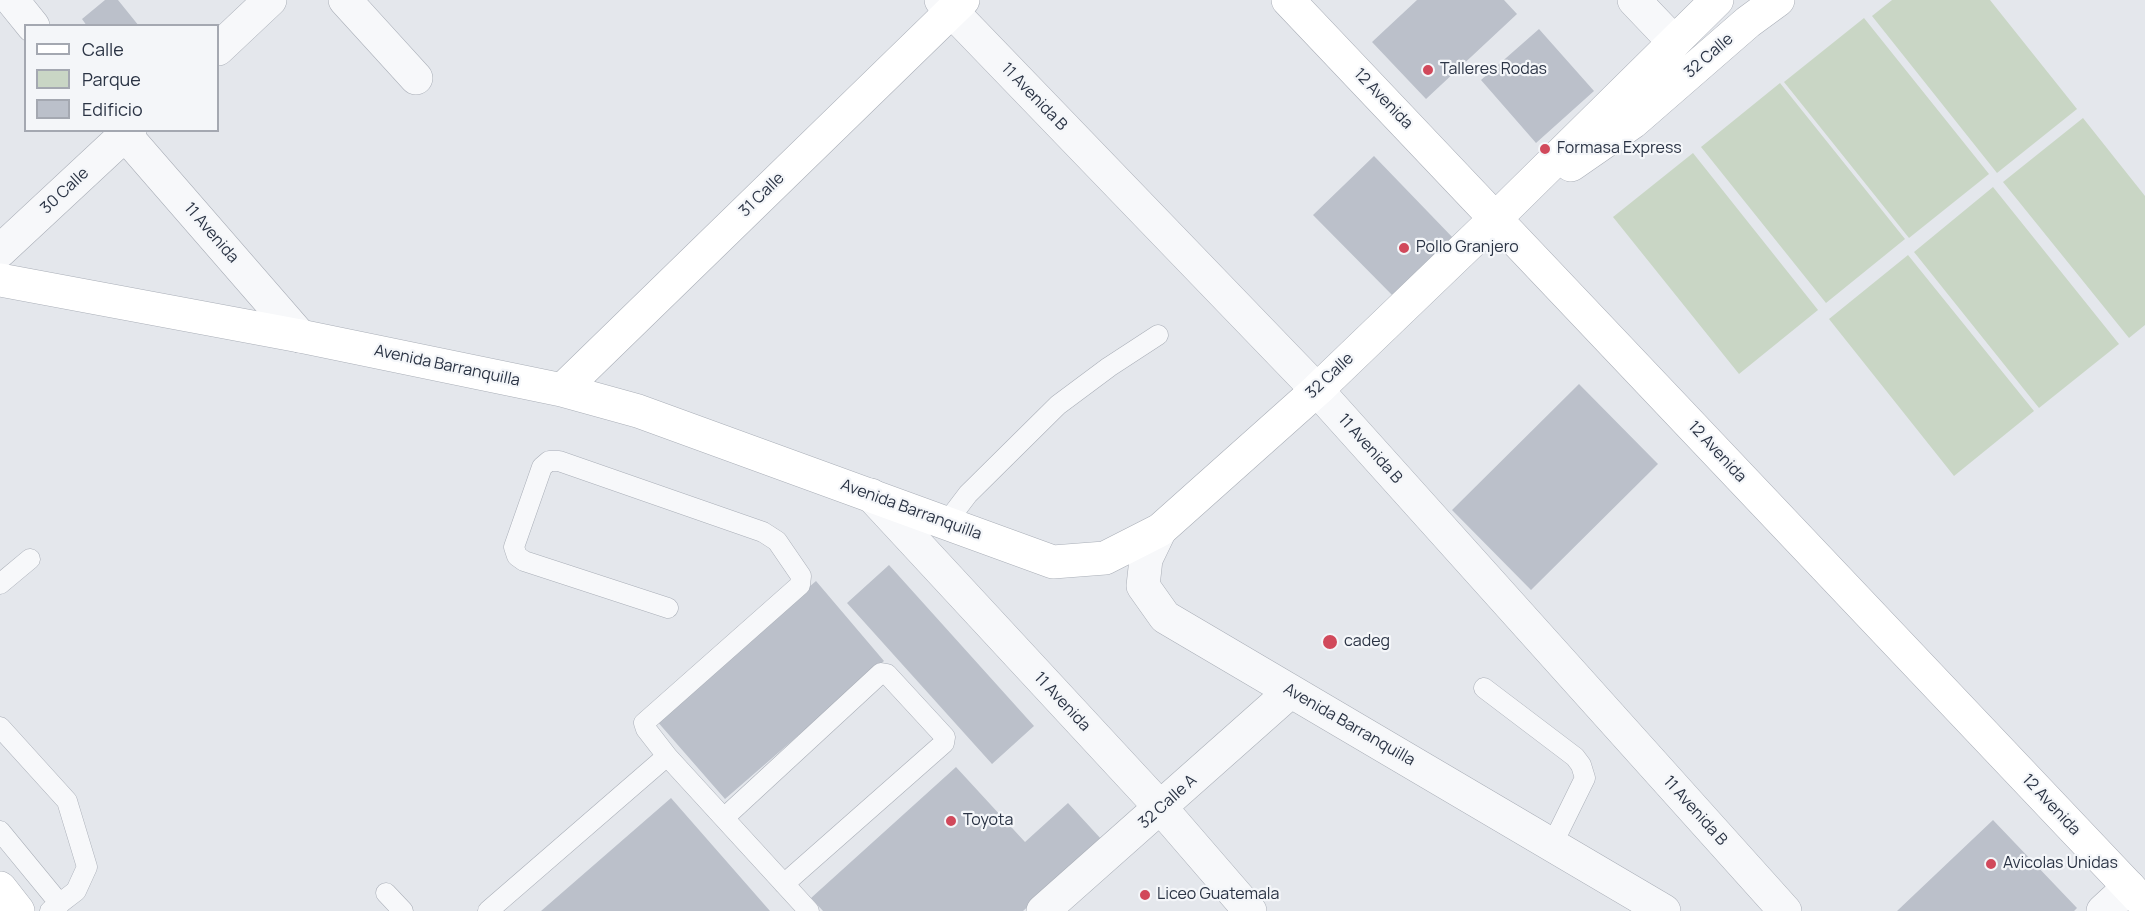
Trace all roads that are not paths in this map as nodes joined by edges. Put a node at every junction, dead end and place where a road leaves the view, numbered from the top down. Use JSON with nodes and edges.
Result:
{"nodes":[{"id":1,"x":12,"y":0,"type":"edge"},
{"id":2,"x":270,"y":0,"type":"edge"},
{"id":3,"x":345,"y":0,"type":"edge"},
{"id":4,"x":1288,"y":0,"type":"edge"},
{"id":5,"x":1634,"y":0,"type":"edge"},
{"id":6,"x":1717,"y":0,"type":"edge"},
{"id":7,"x":1778,"y":0,"type":"edge"},
{"id":8,"x":951,"y":4,"type":"edge"},
{"id":9,"x":31,"y":24,"type":"edge"},
{"id":10,"x":1674,"y":42,"type":"junction"},
{"id":11,"x":219,"y":48,"type":"edge"},
{"id":12,"x":416,"y":78,"type":"dead end"},
{"id":13,"x":125,"y":132,"type":"edge"},
{"id":14,"x":1496,"y":218,"type":"junction"},
{"id":15,"x":0,"y":252,"type":"edge"},
{"id":16,"x":0,"y":280,"type":"edge"},
{"id":17,"x":1158,"y":335,"type":"dead end"},
{"id":18,"x":300,"y":336,"type":"junction"},
{"id":19,"x":562,"y":390,"type":"junction"},
{"id":20,"x":1317,"y":390,"type":"junction"},
{"id":21,"x":871,"y":495,"type":"junction"},
{"id":22,"x":946,"y":523,"type":"junction"},
{"id":23,"x":1160,"y":530,"type":"junction"},
{"id":24,"x":30,"y":559,"type":"dead end"},
{"id":25,"x":0,"y":584,"type":"edge"},
{"id":26,"x":668,"y":608,"type":"dead end"},
{"id":27,"x":1484,"y":688,"type":"dead end"},
{"id":28,"x":1291,"y":691,"type":"junction"},
{"id":29,"x":0,"y":727,"type":"edge"},
{"id":30,"x":667,"y":756,"type":"junction"},
{"id":31,"x":1161,"y":808,"type":"junction"},
{"id":32,"x":724,"y":818,"type":"junction"},
{"id":33,"x":0,"y":831,"type":"edge"},
{"id":34,"x":1552,"y":845,"type":"junction"},
{"id":35,"x":784,"y":884,"type":"junction"},
{"id":36,"x":0,"y":888,"type":"edge"},
{"id":37,"x":386,"y":893,"type":"dead end"},
{"id":38,"x":2137,"y":896,"type":"edge"},
{"id":39,"x":55,"y":907,"type":"edge"},
{"id":40,"x":18,"y":911,"type":"edge"},
{"id":41,"x":403,"y":911,"type":"edge"},
{"id":42,"x":488,"y":911,"type":"edge"},
{"id":43,"x":809,"y":911,"type":"edge"},
{"id":44,"x":1043,"y":911,"type":"edge"},
{"id":45,"x":1250,"y":911,"type":"edge"},
{"id":46,"x":1664,"y":911,"type":"edge"},
{"id":47,"x":1785,"y":911,"type":"edge"},
{"id":48,"x":2103,"y":911,"type":"edge"}],
"edges":[{"from":1,"to":9,"type":"street"},
{"from":2,"to":11,"type":"street"},
{"from":3,"to":12,"type":"street"},
{"from":4,"to":14,"type":"main road","name":"12 Avenida"},
{"from":5,"to":10,"type":"street"},
{"from":6,"to":10,"type":"main road","name":"32 Calle"},
{"from":7,"to":14,"type":"main road","name":"32 Calle"},
{"from":8,"to":19,"type":"main road","name":"31 Calle"},
{"from":8,"to":20,"type":"street","name":"11 Avenida B"},
{"from":10,"to":14,"type":"main road","name":"32 Calle"},
{"from":13,"to":15,"type":"street","name":"30 Calle"},
{"from":13,"to":18,"type":"street","name":"11 Avenida"},
{"from":14,"to":20,"type":"main road","name":"32 Calle"},
{"from":14,"to":38,"type":"main road","name":"12 Avenida"},
{"from":16,"to":18,"type":"main road","name":"Avenida Barranquilla"},
{"from":17,"to":22,"type":"lane"},
{"from":18,"to":19,"type":"main road","name":"Avenida Barranquilla"},
{"from":19,"to":21,"type":"main road","name":"Avenida Barranquilla"},
{"from":20,"to":23,"type":"main road","name":"32 Calle"},
{"from":20,"to":47,"type":"street","name":"11 Avenida B"},
{"from":21,"to":22,"type":"main road","name":"Avenida Barranquilla"},
{"from":21,"to":31,"type":"street","name":"11 Avenida"},
{"from":22,"to":23,"type":"main road","name":"Avenida Barranquilla"},
{"from":23,"to":28,"type":"street","name":"Avenida Barranquilla"},
{"from":24,"to":25,"type":"lane"},
{"from":26,"to":30,"type":"lane"},
{"from":27,"to":34,"type":"lane"},
{"from":28,"to":31,"type":"street","name":"32 Calle A"},
{"from":28,"to":34,"type":"street","name":"Avenida Barranquilla"},
{"from":29,"to":39,"type":"lane"},
{"from":30,"to":32,"type":"lane"},
{"from":30,"to":42,"type":"lane"},
{"from":31,"to":44,"type":"street","name":"32 Calle A"},
{"from":31,"to":45,"type":"street","name":"11 Avenida"},
{"from":32,"to":35,"type":"lane"},
{"from":32,"to":35,"type":"lane"},
{"from":33,"to":39,"type":"lane"},
{"from":34,"to":46,"type":"street","name":"Avenida Barranquilla"},
{"from":35,"to":43,"type":"lane"},
{"from":36,"to":40,"type":"main road"},
{"from":37,"to":41,"type":"lane"},
{"from":38,"to":48,"type":"street"}]}
